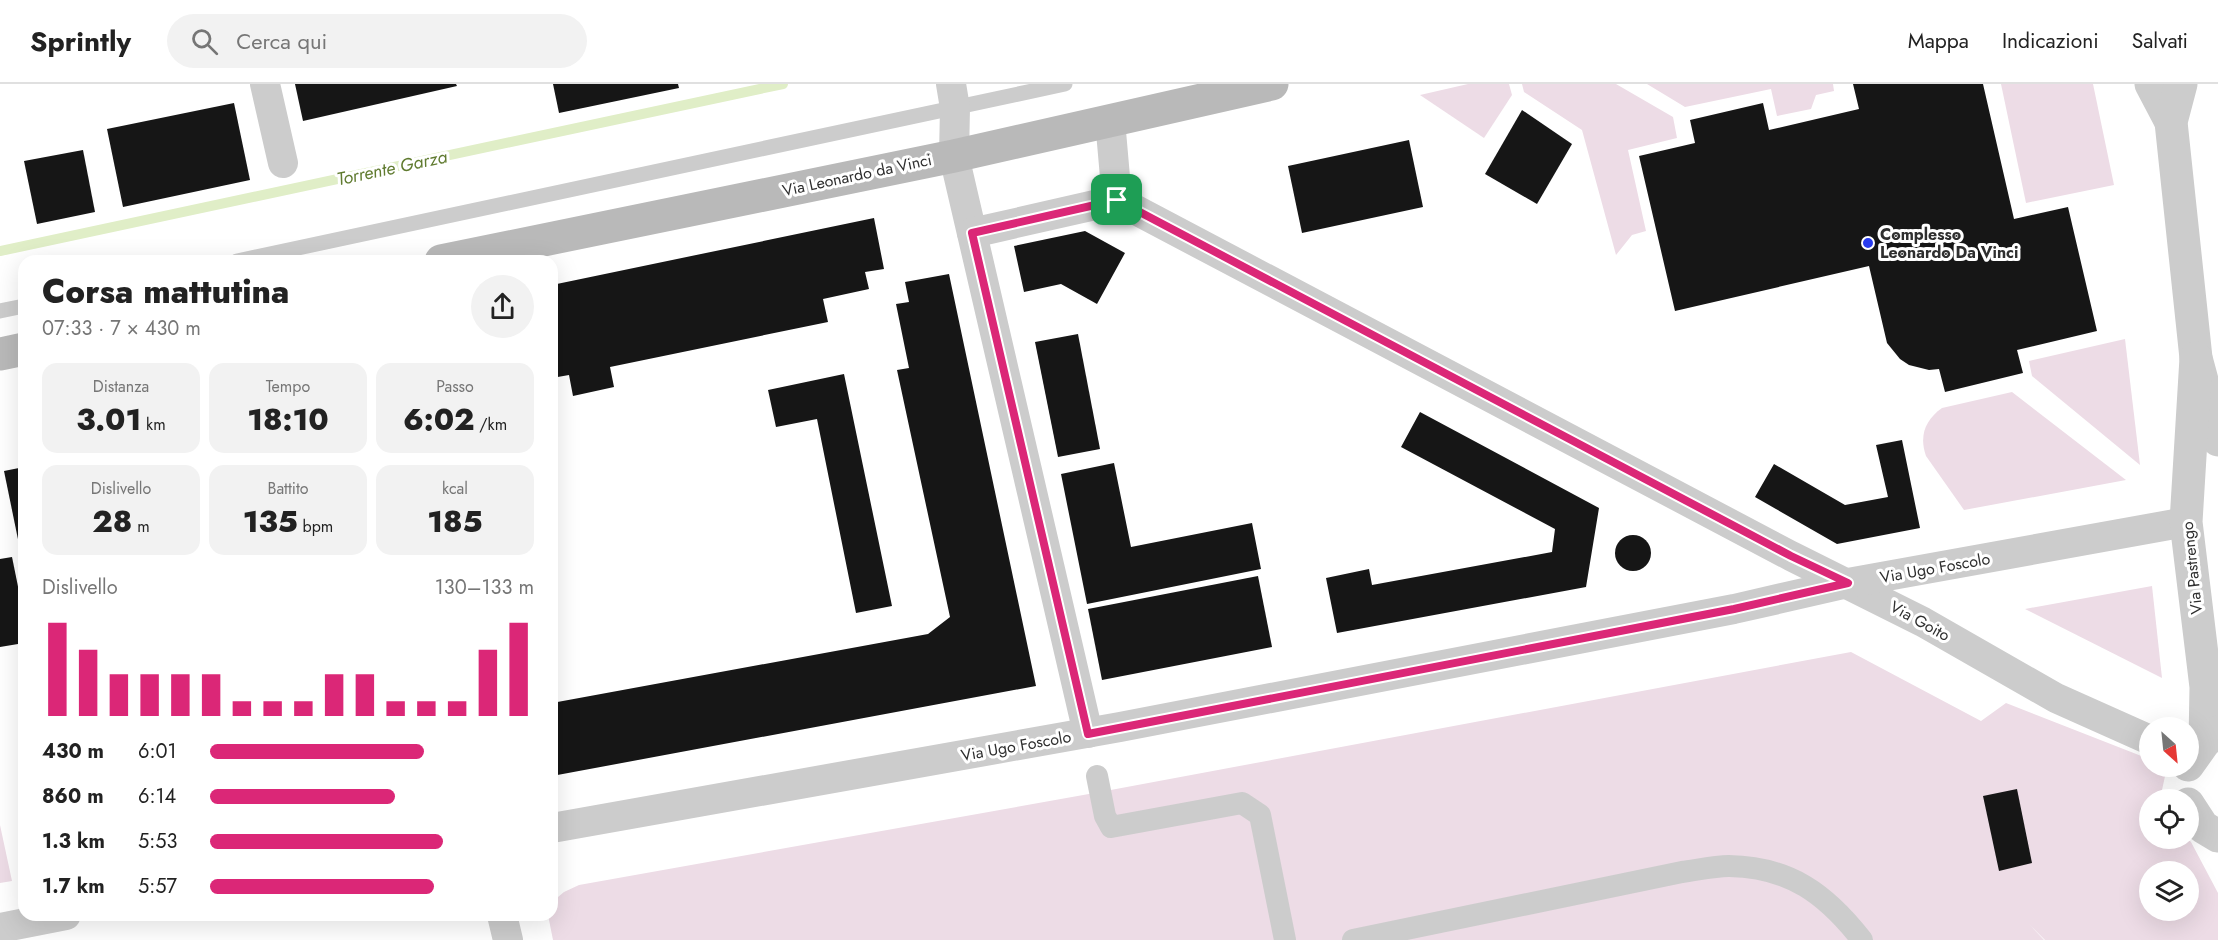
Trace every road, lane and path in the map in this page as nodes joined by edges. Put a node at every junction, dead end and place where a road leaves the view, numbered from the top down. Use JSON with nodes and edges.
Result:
{"nodes":[{"id":1,"x":265,"y":84,"type":"edge"},
{"id":2,"x":1065,"y":84,"type":"edge"},
{"id":3,"x":1272,"y":84,"type":"edge"},
{"id":4,"x":2151,"y":84,"type":"edge"},
{"id":5,"x":2181,"y":84,"type":"edge"},
{"id":6,"x":953,"y":96,"type":"edge"},
{"id":7,"x":1110,"y":120,"type":"junction"},
{"id":8,"x":2171,"y":122,"type":"junction"},
{"id":9,"x":954,"y":156,"type":"junction"},
{"id":10,"x":283,"y":163,"type":"dead end"},
{"id":11,"x":1117,"y":200,"type":"junction"},
{"id":12,"x":972,"y":233,"type":"junction"},
{"id":13,"x":263,"y":255,"type":"edge"},
{"id":14,"x":470,"y":255,"type":"edge"},
{"id":15,"x":18,"y":307,"type":"edge"},
{"id":16,"x":0,"y":311,"type":"edge"},
{"id":17,"x":18,"y":350,"type":"edge"},
{"id":18,"x":0,"y":354,"type":"edge"},
{"id":19,"x":2196,"y":358,"type":"junction"},
{"id":20,"x":2218,"y":440,"type":"edge"},
{"id":21,"x":2186,"y":522,"type":"junction"},
{"id":22,"x":1848,"y":583,"type":"junction"},
{"id":23,"x":1088,"y":734,"type":"junction"},
{"id":24,"x":2139,"y":735,"type":"edge"},
{"id":25,"x":2199,"y":738,"type":"edge"},
{"id":26,"x":1097,"y":776,"type":"dead end"},
{"id":27,"x":558,"y":827,"type":"edge"},
{"id":28,"x":55,"y":921,"type":"edge"},
{"id":29,"x":503,"y":921,"type":"edge"},
{"id":30,"x":0,"y":928,"type":"edge"},
{"id":31,"x":38,"y":930,"type":"edge"},
{"id":32,"x":508,"y":940,"type":"edge"},
{"id":33,"x":1285,"y":940,"type":"edge"},
{"id":34,"x":1353,"y":940,"type":"edge"},
{"id":35,"x":1862,"y":940,"type":"edge"}],
"edges":[{"from":1,"to":10,"type":"street"},
{"from":2,"to":6,"type":"lane"},
{"from":3,"to":7,"type":"main road","name":"Via Leonardo da Vinci"},
{"from":4,"to":8,"type":"street"},
{"from":5,"to":8,"type":"street","name":"Via Pastrengo"},
{"from":6,"to":9,"type":"street"},
{"from":6,"to":13,"type":"lane"},
{"from":7,"to":9,"type":"main road","name":"Via Leonardo da Vinci"},
{"from":7,"to":11,"type":"street"},
{"from":8,"to":19,"type":"street","name":"Via Pastrengo"},
{"from":9,"to":12,"type":"street"},
{"from":9,"to":14,"type":"main road","name":"Via Leonardo da Vinci"},
{"from":11,"to":12,"type":"street"},
{"from":11,"to":22,"type":"street","name":"Via Goito"},
{"from":12,"to":23,"type":"street"},
{"from":15,"to":16,"type":"lane"},
{"from":17,"to":18,"type":"main road"},
{"from":19,"to":20,"type":"street","name":"Via Pastrengo"},
{"from":19,"to":21,"type":"street","name":"Via Pastrengo"},
{"from":21,"to":22,"type":"street","name":"Via Ugo Foscolo"},
{"from":21,"to":25,"type":"street","name":"Via Pastrengo"},
{"from":22,"to":23,"type":"street","name":"Via Ugo Foscolo"},
{"from":22,"to":24,"type":"street","name":"Via Goito"},
{"from":23,"to":27,"type":"street","name":"Via Ugo Foscolo"},
{"from":26,"to":33,"type":"street"},
{"from":28,"to":31,"type":"street"},
{"from":29,"to":32,"type":"street"},
{"from":30,"to":31,"type":"street"},
{"from":34,"to":35,"type":"street"}]}
